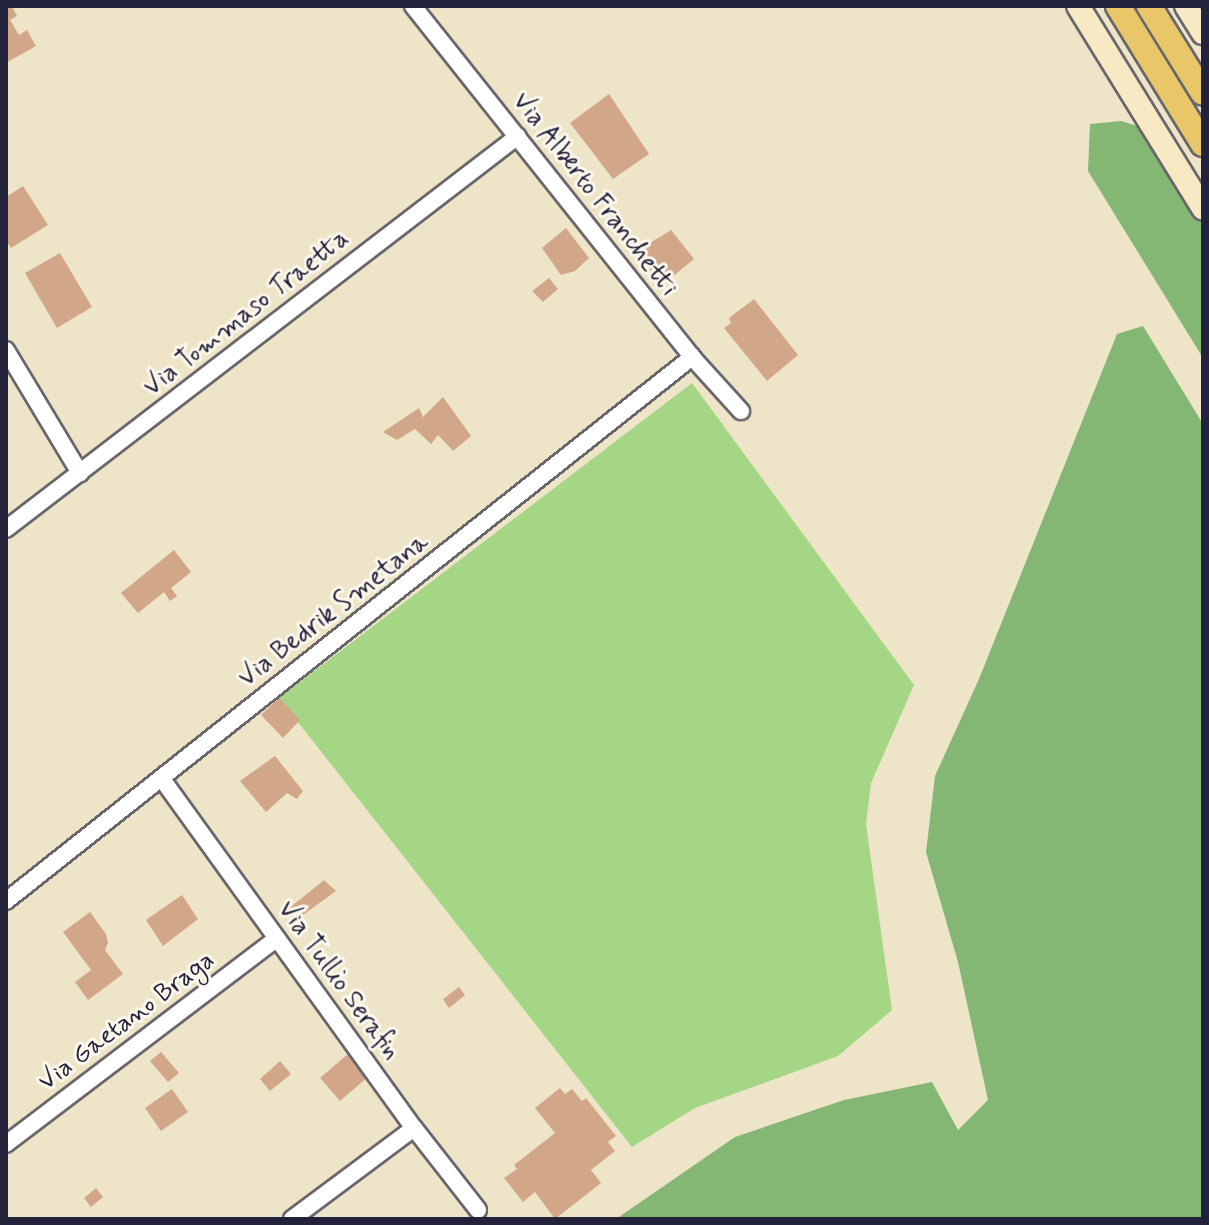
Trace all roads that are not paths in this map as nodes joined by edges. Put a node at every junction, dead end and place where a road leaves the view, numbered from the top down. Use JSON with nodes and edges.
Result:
{"nodes":[{"id":1,"x":413,"y":6,"type":"edge"},
{"id":2,"x":1078,"y":6,"type":"edge"},
{"id":3,"x":1118,"y":6,"type":"edge"},
{"id":4,"x":1149,"y":6,"type":"edge"},
{"id":5,"x":1186,"y":6,"type":"edge"},
{"id":6,"x":1203,"y":33,"type":"edge"},
{"id":7,"x":1203,"y":93,"type":"edge"},
{"id":8,"x":518,"y":136,"type":"junction"},
{"id":9,"x":1203,"y":144,"type":"edge"},
{"id":10,"x":1203,"y":208,"type":"edge"},
{"id":11,"x":6,"y":350,"type":"edge"},
{"id":12,"x":692,"y":357,"type":"junction"},
{"id":13,"x":741,"y":411,"type":"dead end"},
{"id":14,"x":80,"y":473,"type":"junction"},
{"id":15,"x":6,"y":529,"type":"edge"},
{"id":16,"x":162,"y":779,"type":"junction"},
{"id":17,"x":6,"y":901,"type":"edge"},
{"id":18,"x":277,"y":938,"type":"junction"},
{"id":19,"x":414,"y":1128,"type":"junction"},
{"id":20,"x":6,"y":1144,"type":"edge"},
{"id":21,"x":478,"y":1210,"type":"dead end"},
{"id":22,"x":292,"y":1219,"type":"edge"}],
"edges":[{"from":1,"to":8,"type":"street","name":"Via Alberto Franchetti"},
{"from":2,"to":10,"type":"street"},
{"from":3,"to":9,"type":"main road"},
{"from":4,"to":7,"type":"main road"},
{"from":5,"to":6,"type":"street"},
{"from":8,"to":12,"type":"street","name":"Via Alberto Franchetti"},
{"from":8,"to":14,"type":"street","name":"Via Tommaso Traetta"},
{"from":11,"to":14,"type":"street"},
{"from":12,"to":13,"type":"street","name":"Via Alberto Franchetti"},
{"from":12,"to":16,"type":"street","name":"Via Bedrik Smetana"},
{"from":14,"to":15,"type":"street","name":"Via Tommaso Traetta"},
{"from":16,"to":17,"type":"street","name":"Via Bedrik Smetana"},
{"from":16,"to":18,"type":"street","name":"Via Tullio Serafin"},
{"from":18,"to":19,"type":"street","name":"Via Tullio Serafin"},
{"from":18,"to":20,"type":"street","name":"Via Gaetano Braga"},
{"from":19,"to":21,"type":"street","name":"Via Tullio Serafin"},
{"from":19,"to":22,"type":"street"}]}
